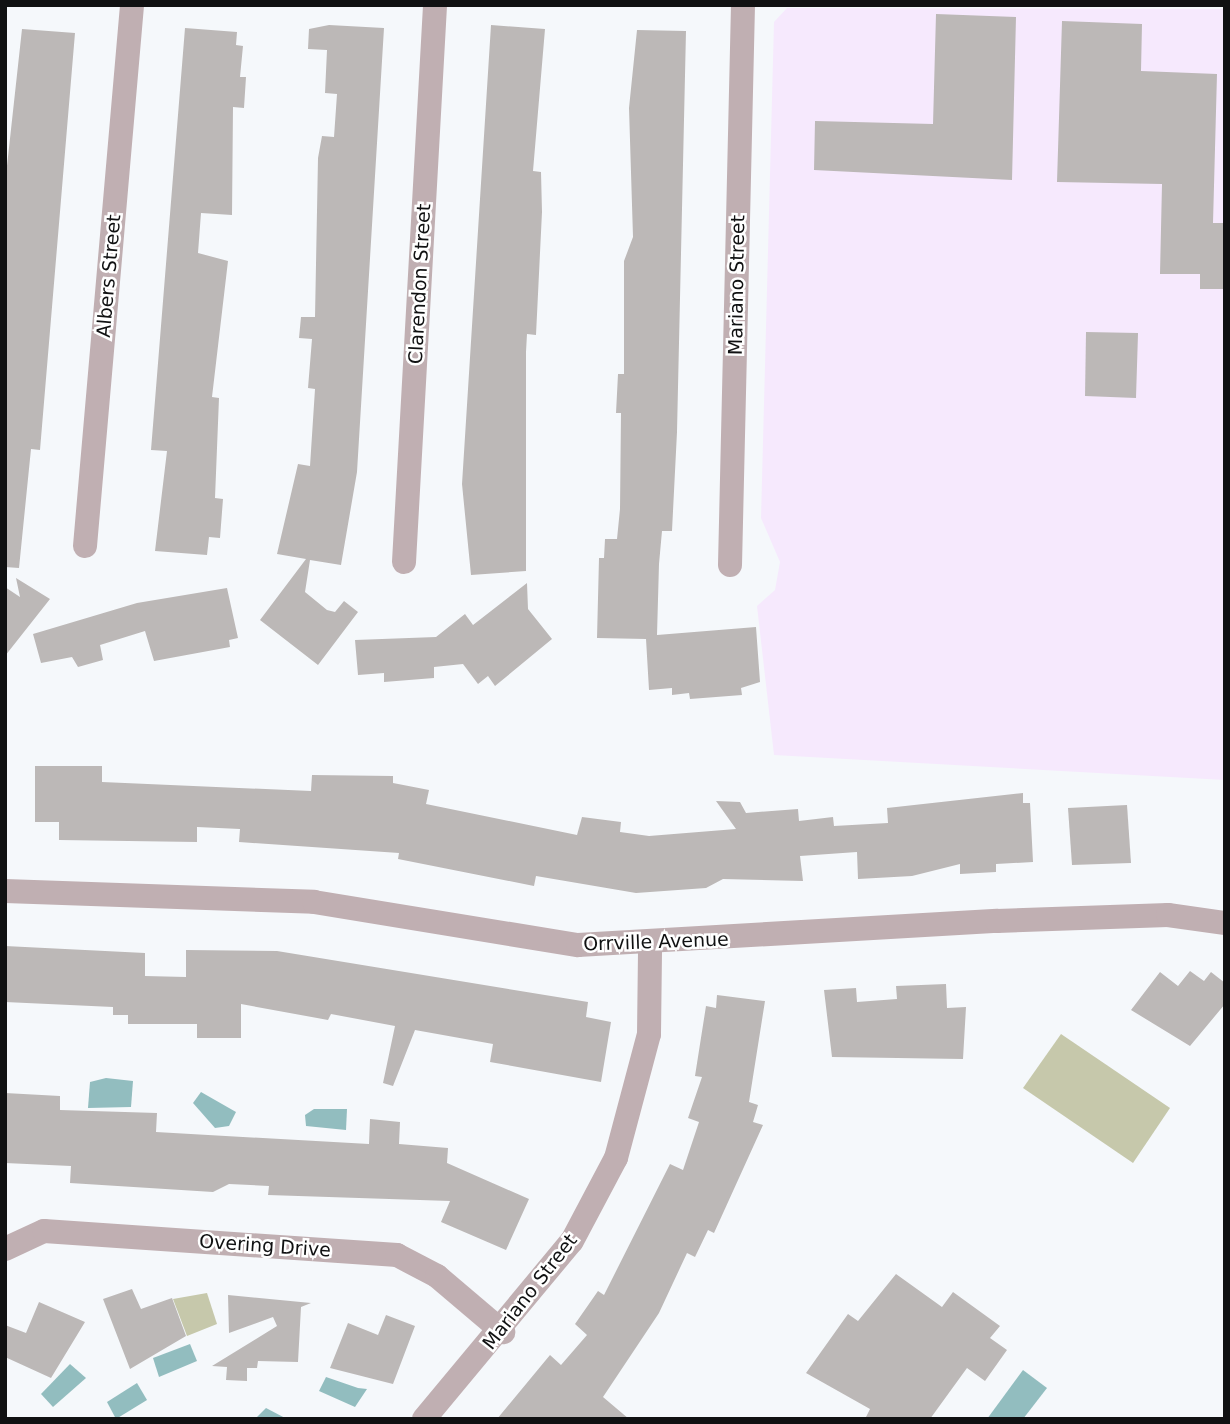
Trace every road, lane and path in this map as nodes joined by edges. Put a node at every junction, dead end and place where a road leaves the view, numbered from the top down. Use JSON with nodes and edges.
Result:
{"nodes":[{"id":1,"x":132,"y":5,"type":"edge"},
{"id":2,"x":435,"y":5,"type":"edge"},
{"id":3,"x":743,"y":5,"type":"edge"},
{"id":4,"x":85,"y":546,"type":"dead end"},
{"id":5,"x":404,"y":562,"type":"dead end"},
{"id":6,"x":730,"y":565,"type":"dead end"},
{"id":7,"x":5,"y":891,"type":"edge"},
{"id":8,"x":1225,"y":923,"type":"edge"},
{"id":9,"x":650,"y":946,"type":"junction"},
{"id":10,"x":5,"y":1249,"type":"edge"},
{"id":11,"x":503,"y":1332,"type":"junction"},
{"id":12,"x":425,"y":1419,"type":"edge"}],
"edges":[{"from":1,"to":4,"type":"street","name":"Albers Street"},
{"from":2,"to":5,"type":"street","name":"Clarendon Street"},
{"from":3,"to":6,"type":"street","name":"Mariano Street"},
{"from":7,"to":9,"type":"street","name":"Orrville Avenue"},
{"from":8,"to":9,"type":"street","name":"Orrville Avenue"},
{"from":9,"to":11,"type":"street","name":"Mariano Street"},
{"from":10,"to":11,"type":"street","name":"Overing Drive"},
{"from":11,"to":12,"type":"street","name":"Mariano Street"}]}
